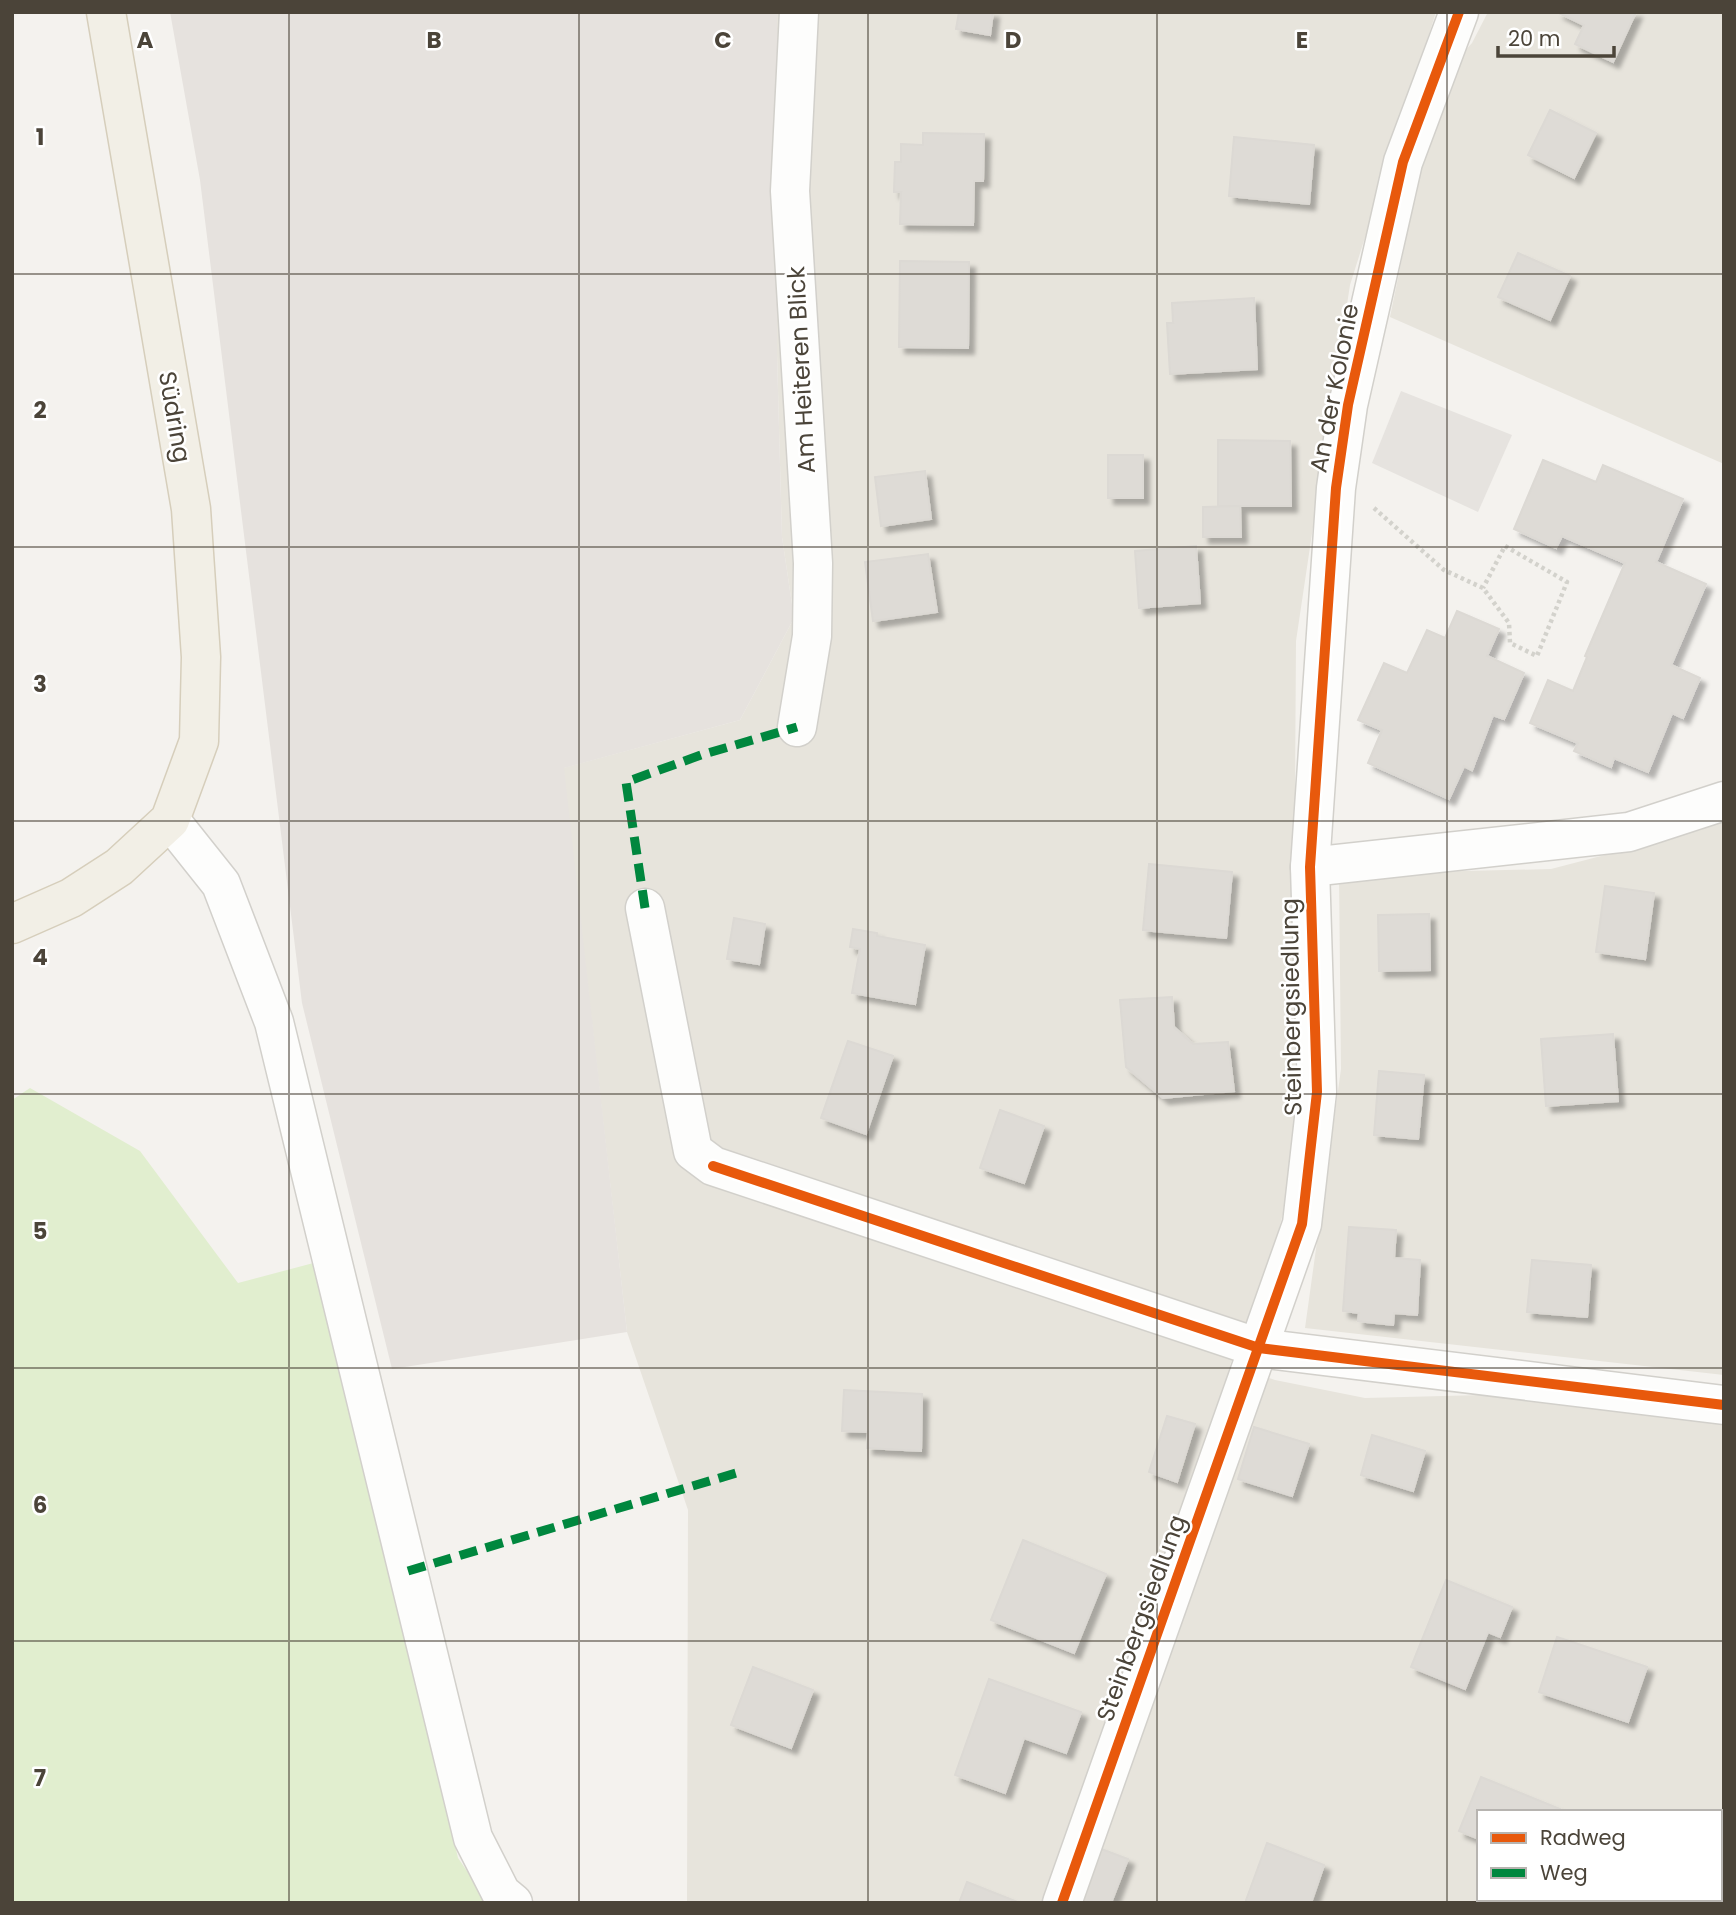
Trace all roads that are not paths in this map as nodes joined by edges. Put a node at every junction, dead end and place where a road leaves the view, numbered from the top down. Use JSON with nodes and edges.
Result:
{"nodes":[{"id":1,"x":106,"y":12,"type":"edge"},
{"id":2,"x":799,"y":12,"type":"edge"},
{"id":3,"x":1459,"y":12,"type":"edge"},
{"id":4,"x":797,"y":727,"type":"dead end"},
{"id":5,"x":1724,"y":801,"type":"edge"},
{"id":6,"x":170,"y":820,"type":"junction"},
{"id":7,"x":1310,"y":867,"type":"junction"},
{"id":8,"x":645,"y":908,"type":"dead end"},
{"id":9,"x":12,"y":924,"type":"edge"},
{"id":10,"x":1259,"y":1348,"type":"junction"},
{"id":11,"x":1724,"y":1405,"type":"edge"},
{"id":12,"x":513,"y":1903,"type":"edge"},
{"id":13,"x":1062,"y":1903,"type":"edge"}],
"edges":[{"from":1,"to":6,"type":"main road","name":"Südring"},
{"from":2,"to":4,"type":"street","name":"Am Heiteren Blick"},
{"from":3,"to":7,"type":"street","name":"An der Kolonie"},
{"from":5,"to":7,"type":"street","name":"Steinbergsiedlung"},
{"from":6,"to":9,"type":"main road"},
{"from":6,"to":12,"type":"street"},
{"from":7,"to":10,"type":"street","name":"Steinbergsiedlung"},
{"from":8,"to":10,"type":"street"},
{"from":10,"to":11,"type":"street"},
{"from":10,"to":13,"type":"street","name":"Steinbergsiedlung"}]}
